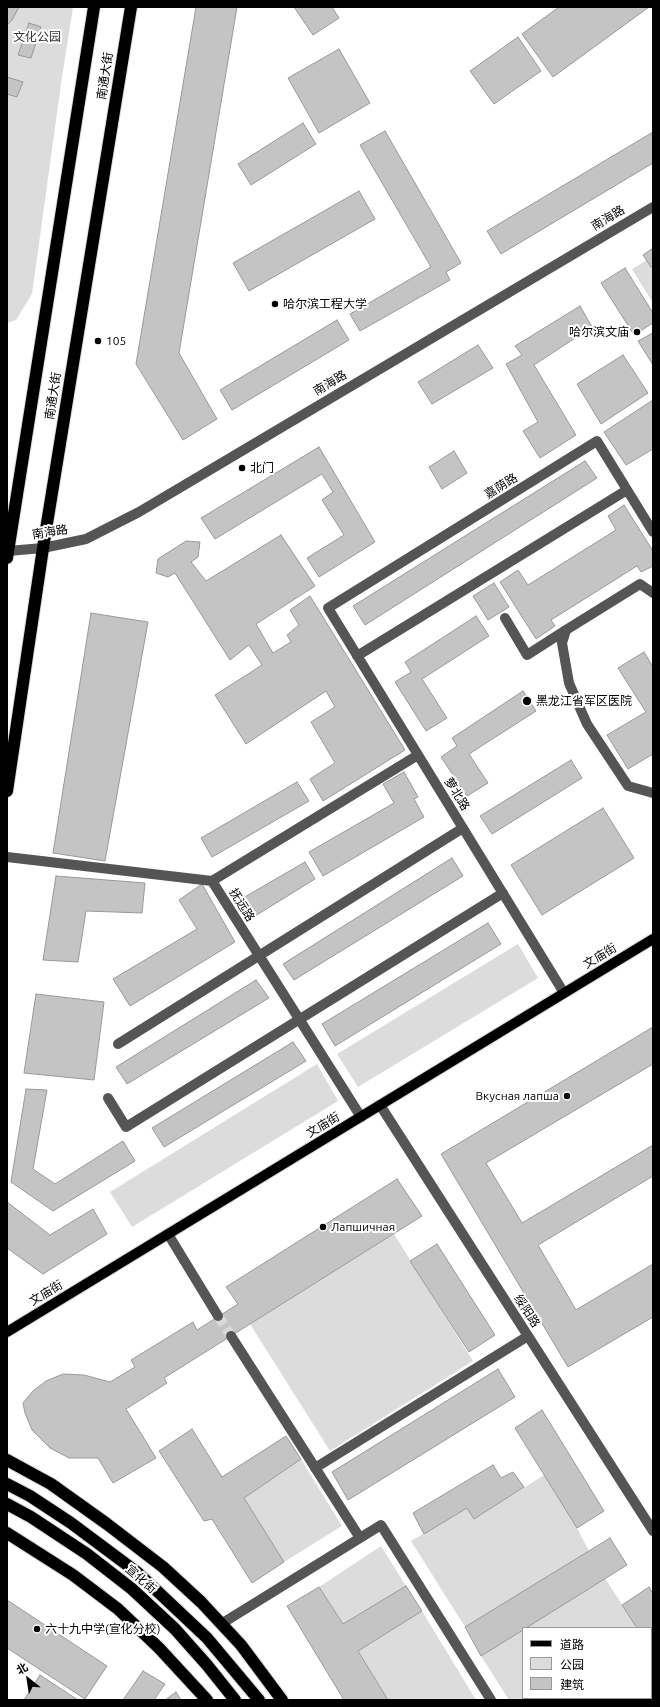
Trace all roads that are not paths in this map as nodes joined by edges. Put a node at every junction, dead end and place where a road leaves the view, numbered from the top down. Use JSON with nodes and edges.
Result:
{"nodes":[{"id":1,"x":94,"y":7,"type":"edge"},
{"id":2,"x":131,"y":7,"type":"edge"},
{"id":3,"x":653,"y":207,"type":"edge"},
{"id":4,"x":627,"y":490,"type":"junction"},
{"id":5,"x":653,"y":532,"type":"edge"},
{"id":6,"x":43,"y":548,"type":"junction"},
{"id":7,"x":8,"y":554,"type":"edge"},
{"id":8,"x":653,"y":593,"type":"edge"},
{"id":9,"x":328,"y":608,"type":"joint"},
{"id":10,"x":505,"y":618,"type":"dead end"},
{"id":11,"x":566,"y":630,"type":"junction"},
{"id":12,"x":357,"y":656,"type":"junction"},
{"id":13,"x":418,"y":755,"type":"junction"},
{"id":14,"x":7,"y":791,"type":"edge"},
{"id":15,"x":653,"y":793,"type":"edge"},
{"id":16,"x":463,"y":828,"type":"junction"},
{"id":17,"x":7,"y":857,"type":"edge"},
{"id":18,"x":212,"y":881,"type":"junction"},
{"id":19,"x":503,"y":893,"type":"junction"},
{"id":20,"x":653,"y":939,"type":"edge"},
{"id":21,"x":259,"y":955,"type":"junction"},
{"id":22,"x":564,"y":993,"type":"junction"},
{"id":23,"x":299,"y":1019,"type":"junction"},
{"id":24,"x":118,"y":1044,"type":"dead end"},
{"id":25,"x":108,"y":1098,"type":"dead end"},
{"id":26,"x":380,"y":1105,"type":"junction"},
{"id":27,"x":361,"y":1117,"type":"junction"},
{"id":28,"x":168,"y":1234,"type":"junction"},
{"id":29,"x":218,"y":1316,"type":"tunnel mouth"},
{"id":30,"x":7,"y":1332,"type":"edge"},
{"id":31,"x":231,"y":1336,"type":"tunnel mouth"},
{"id":32,"x":528,"y":1336,"type":"junction"},
{"id":33,"x":7,"y":1460,"type":"edge"},
{"id":34,"x":315,"y":1468,"type":"junction"},
{"id":35,"x":7,"y":1484,"type":"edge"},
{"id":36,"x":7,"y":1504,"type":"edge"},
{"id":37,"x":653,"y":1531,"type":"edge"},
{"id":38,"x":7,"y":1533,"type":"edge"},
{"id":39,"x":360,"y":1538,"type":"junction"},
{"id":40,"x":221,"y":1624,"type":"junction"},
{"id":41,"x":281,"y":1697,"type":"edge"},
{"id":42,"x":207,"y":1700,"type":"edge"},
{"id":43,"x":235,"y":1700,"type":"edge"},
{"id":44,"x":259,"y":1700,"type":"edge"},
{"id":45,"x":491,"y":1700,"type":"edge"}],
"edges":[{"from":1,"to":7,"type":"highway","name":"南通大街"},
{"from":2,"to":6,"type":"highway","name":"南通大街"},
{"from":3,"to":6,"type":"street","name":"南海路"},
{"from":4,"to":5,"type":"street","name":"嘉荫路"},
{"from":4,"to":9,"type":"street","name":"嘉荫路"},
{"from":4,"to":12,"type":"street"},
{"from":6,"to":7,"type":"street","name":"南海路"},
{"from":6,"to":14,"type":"highway","name":"南通大街"},
{"from":8,"to":11,"type":"street"},
{"from":9,"to":12,"type":"street","name":"萝北路"},
{"from":10,"to":11,"type":"street"},
{"from":11,"to":15,"type":"street"},
{"from":12,"to":13,"type":"street","name":"萝北路"},
{"from":13,"to":16,"type":"street","name":"萝北路"},
{"from":13,"to":18,"type":"street"},
{"from":16,"to":19,"type":"street","name":"萝北路"},
{"from":16,"to":21,"type":"street"},
{"from":17,"to":18,"type":"street"},
{"from":18,"to":21,"type":"street","name":"抚远路"},
{"from":19,"to":22,"type":"street","name":"萝北路"},
{"from":19,"to":23,"type":"street"},
{"from":20,"to":22,"type":"main road","name":"文庙街"},
{"from":21,"to":23,"type":"street","name":"抚远路"},
{"from":21,"to":24,"type":"street"},
{"from":22,"to":26,"type":"main road","name":"文庙街"},
{"from":23,"to":25,"type":"street"},
{"from":23,"to":27,"type":"street","name":"抚远路"},
{"from":26,"to":27,"type":"main road","name":"文庙街"},
{"from":26,"to":32,"type":"street","name":"绥阳路"},
{"from":27,"to":28,"type":"main road","name":"文庙街"},
{"from":28,"to":29,"type":"street"},
{"from":28,"to":30,"type":"main road","name":"文庙街"},
{"from":31,"to":34,"type":"street"},
{"from":32,"to":34,"type":"street"},
{"from":32,"to":37,"type":"street","name":"绥阳路"},
{"from":33,"to":40,"type":"highway"},
{"from":34,"to":39,"type":"street"},
{"from":35,"to":44,"type":"highway"},
{"from":36,"to":43,"type":"highway","name":"宣化街"},
{"from":38,"to":42,"type":"highway"},
{"from":39,"to":40,"type":"street"},
{"from":39,"to":45,"type":"street"},
{"from":40,"to":41,"type":"highway"}]}
